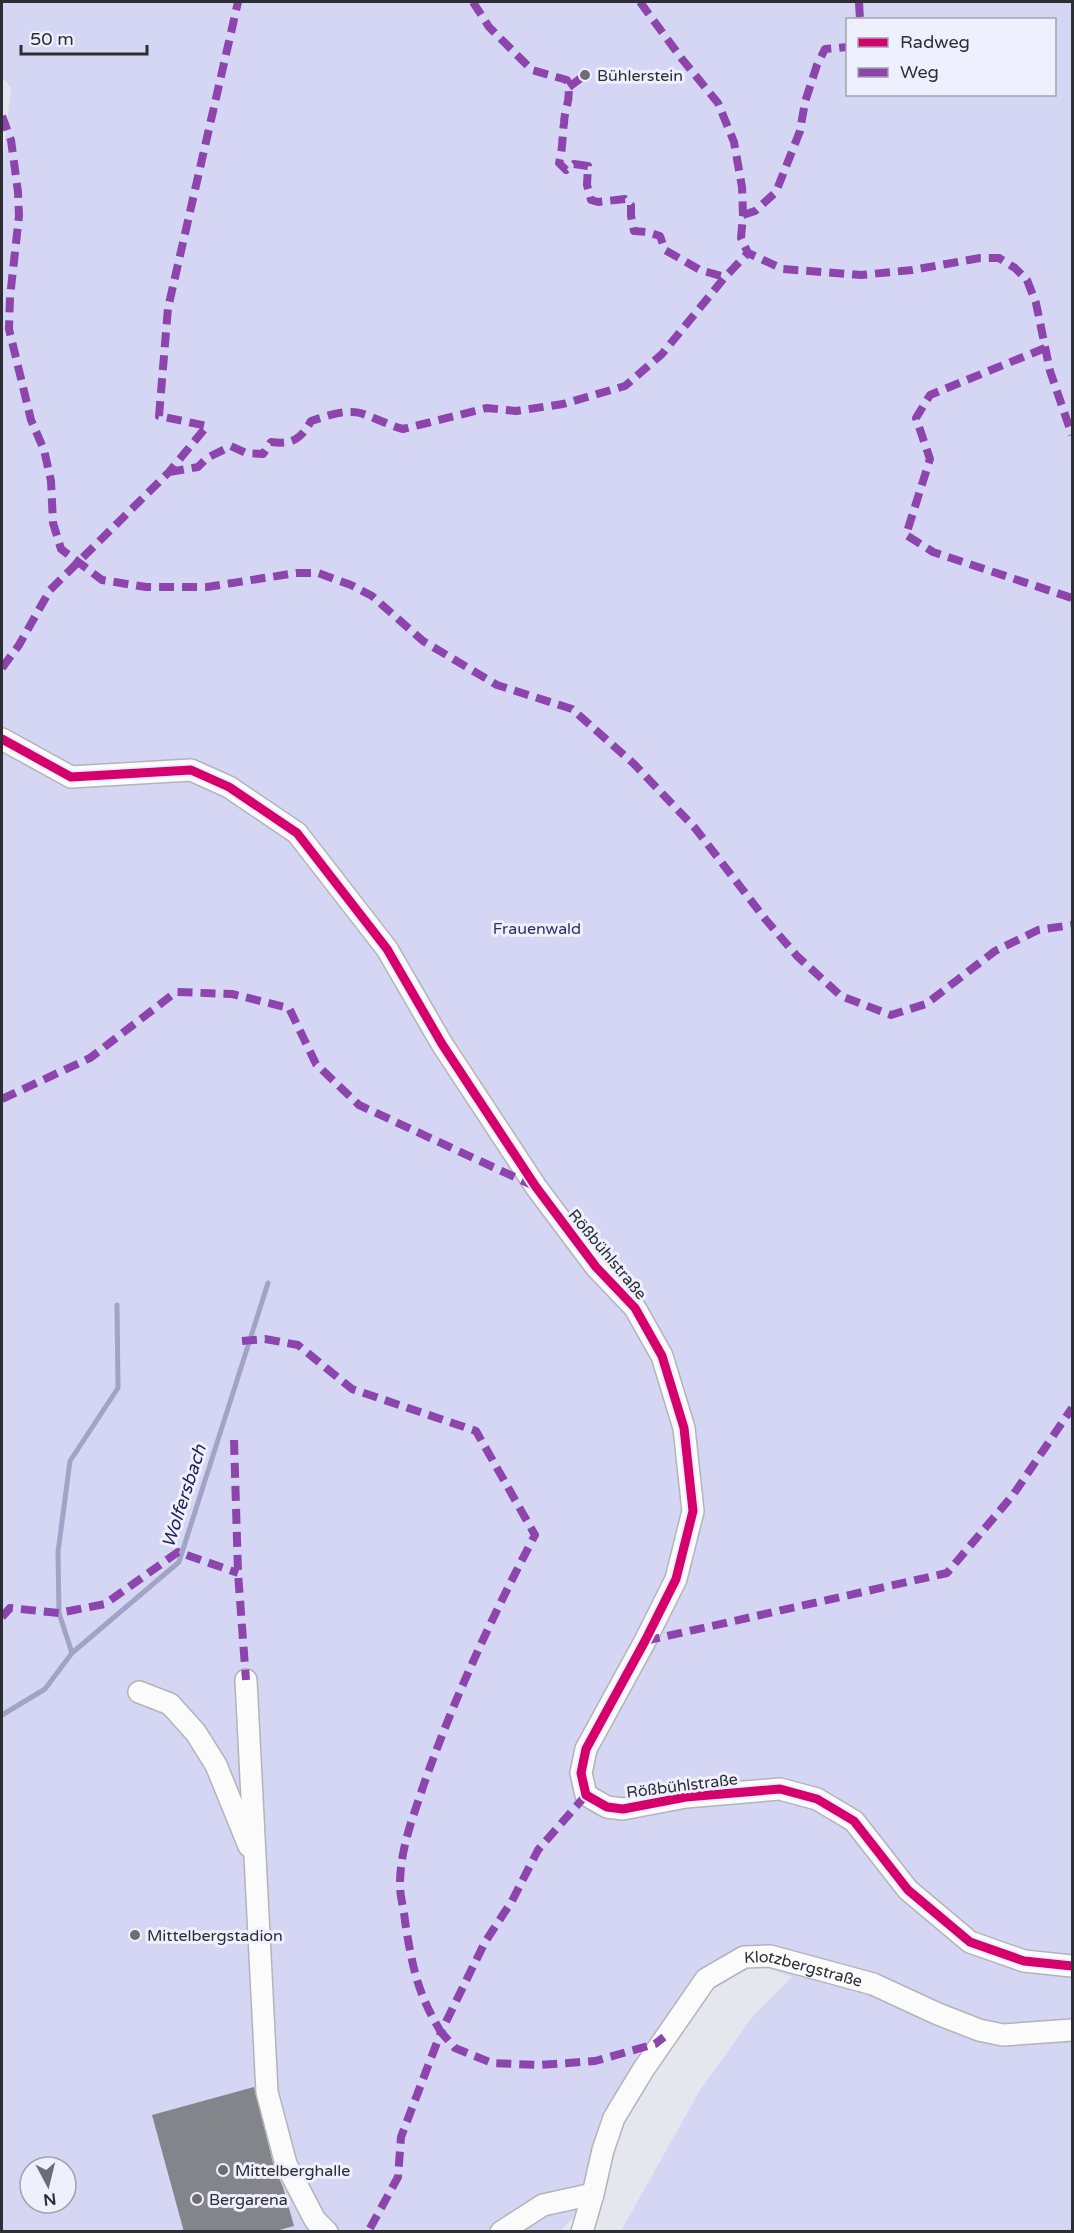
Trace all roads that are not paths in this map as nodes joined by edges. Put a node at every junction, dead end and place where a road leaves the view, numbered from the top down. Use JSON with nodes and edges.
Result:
{"nodes":[{"id":1,"x":2,"y":739,"type":"edge"},
{"id":2,"x":246,"y":1680,"type":"dead end"},
{"id":3,"x":139,"y":1692,"type":"dead end"},
{"id":4,"x":255,"y":1860,"type":"junction"},
{"id":5,"x":1072,"y":1966,"type":"edge"},
{"id":6,"x":1072,"y":2030,"type":"edge"},
{"id":7,"x":593,"y":2194,"type":"junction"},
{"id":8,"x":327,"y":2232,"type":"edge"},
{"id":9,"x":501,"y":2232,"type":"edge"},
{"id":10,"x":582,"y":2232,"type":"edge"}],
"edges":[{"from":1,"to":5,"type":"street","name":"Rößbühlstraße"},
{"from":2,"to":4,"type":"street"},
{"from":3,"to":4,"type":"street"},
{"from":4,"to":8,"type":"street"},
{"from":6,"to":7,"type":"street","name":"Klotzbergstraße"},
{"from":7,"to":9,"type":"street"},
{"from":7,"to":10,"type":"street","name":"Klotzbergstraße"}]}
